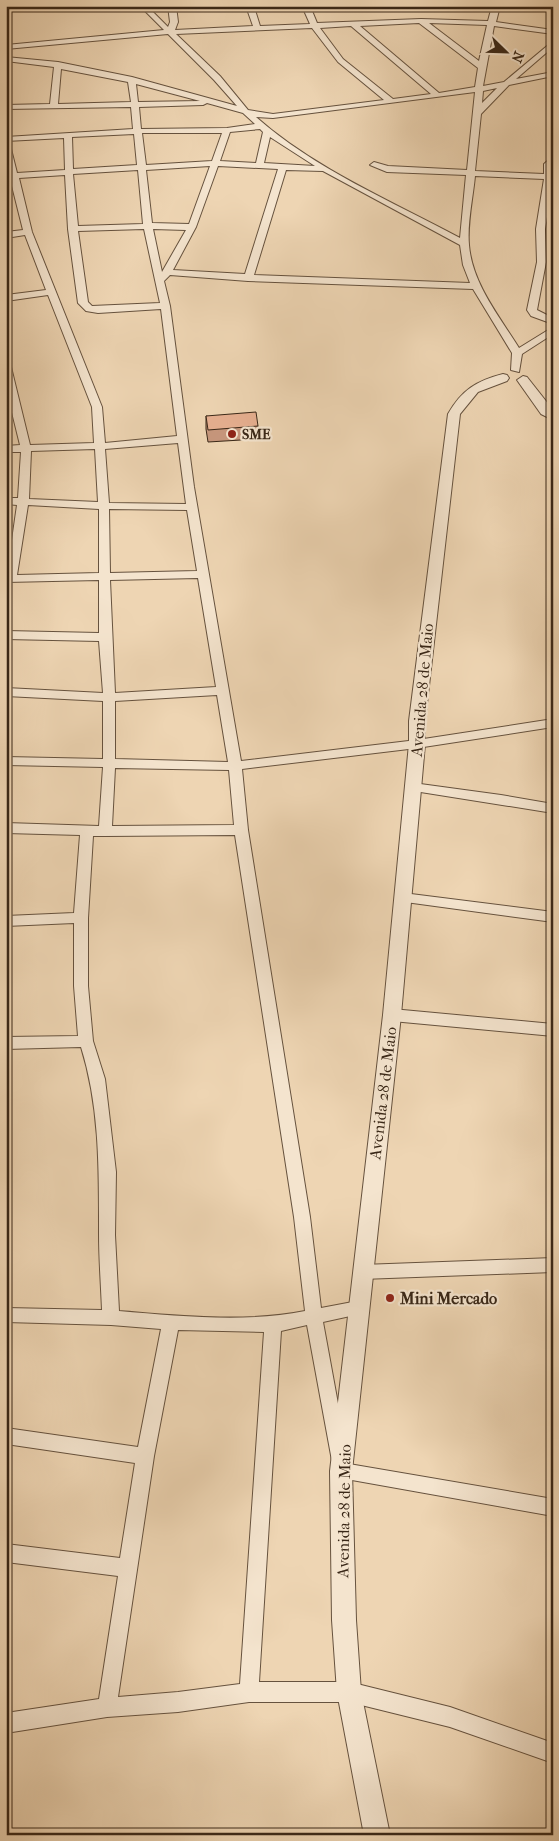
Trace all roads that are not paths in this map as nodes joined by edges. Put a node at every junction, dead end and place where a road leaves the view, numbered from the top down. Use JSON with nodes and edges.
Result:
{"nodes":[{"id":1,"x":143,"y":6,"type":"edge"},
{"id":2,"x":172,"y":6,"type":"edge"},
{"id":3,"x":264,"y":6,"type":"edge"},
{"id":4,"x":306,"y":6,"type":"edge"},
{"id":5,"x":496,"y":6,"type":"edge"},
{"id":6,"x":251,"y":7,"type":"edge"},
{"id":7,"x":421,"y":20,"type":"junction"},
{"id":8,"x":490,"y":23,"type":"junction"},
{"id":9,"x":353,"y":24,"type":"junction"},
{"id":10,"x":313,"y":26,"type":"junction"},
{"id":11,"x":257,"y":28,"type":"junction"},
{"id":12,"x":170,"y":32,"type":"junction"},
{"id":13,"x":553,"y":32,"type":"edge"},
{"id":14,"x":553,"y":43,"type":"edge"},
{"id":15,"x":6,"y":47,"type":"edge"},
{"id":16,"x":6,"y":59,"type":"edge"},
{"id":17,"x":58,"y":64,"type":"junction"},
{"id":18,"x":483,"y":68,"type":"junction"},
{"id":19,"x":553,"y":74,"type":"edge"},
{"id":20,"x":132,"y":79,"type":"junction"},
{"id":21,"x":524,"y":81,"type":"junction"},
{"id":22,"x":553,"y":82,"type":"edge"},
{"id":23,"x":506,"y":84,"type":"junction"},
{"id":24,"x":479,"y":89,"type":"junction"},
{"id":25,"x":437,"y":95,"type":"junction"},
{"id":26,"x":391,"y":102,"type":"junction"},
{"id":27,"x":219,"y":103,"type":"junction"},
{"id":28,"x":136,"y":104,"type":"junction"},
{"id":29,"x":54,"y":106,"type":"junction"},
{"id":30,"x":6,"y":107,"type":"edge"},
{"id":31,"x":245,"y":111,"type":"junction"},
{"id":32,"x":478,"y":112,"type":"junction"},
{"id":33,"x":264,"y":129,"type":"junction"},
{"id":34,"x":227,"y":130,"type":"junction"},
{"id":35,"x":139,"y":131,"type":"junction"},
{"id":36,"x":68,"y":135,"type":"junction"},
{"id":37,"x":6,"y":138,"type":"edge"},
{"id":38,"x":6,"y":145,"type":"edge"},
{"id":39,"x":553,"y":158,"type":"edge"},
{"id":40,"x":214,"y":163,"type":"junction"},
{"id":41,"x":374,"y":165,"type":"dead end"},
{"id":42,"x":259,"y":166,"type":"junction"},
{"id":43,"x":142,"y":167,"type":"junction"},
{"id":44,"x":282,"y":168,"type":"junction"},
{"id":45,"x":325,"y":169,"type":"junction"},
{"id":46,"x":68,"y":172,"type":"junction"},
{"id":47,"x":472,"y":174,"type":"junction"},
{"id":48,"x":9,"y":176,"type":"edge"},
{"id":49,"x":551,"y":176,"type":"edge"},
{"id":50,"x":148,"y":226,"type":"junction"},
{"id":51,"x":192,"y":228,"type":"junction"},
{"id":52,"x":72,"y":229,"type":"junction"},
{"id":53,"x":28,"y":232,"type":"junction"},
{"id":54,"x":6,"y":235,"type":"edge"},
{"id":55,"x":464,"y":244,"type":"junction"},
{"id":56,"x":168,"y":272,"type":"junction"},
{"id":57,"x":248,"y":278,"type":"junction"},
{"id":58,"x":161,"y":284,"type":"junction"},
{"id":59,"x":476,"y":286,"type":"junction"},
{"id":60,"x":52,"y":292,"type":"junction"},
{"id":61,"x":6,"y":298,"type":"edge"},
{"id":62,"x":165,"y":306,"type":"junction"},
{"id":63,"x":553,"y":321,"type":"edge"},
{"id":64,"x":553,"y":330,"type":"edge"},
{"id":65,"x":517,"y":353,"type":"junction"},
{"id":66,"x":6,"y":367,"type":"edge"},
{"id":67,"x":514,"y":376,"type":"junction"},
{"id":68,"x":535,"y":394,"type":"junction"},
{"id":69,"x":553,"y":401,"type":"edge"},
{"id":70,"x":553,"y":416,"type":"edge"},
{"id":71,"x":183,"y":439,"type":"junction"},
{"id":72,"x":101,"y":446,"type":"junction"},
{"id":73,"x":26,"y":448,"type":"junction"},
{"id":74,"x":6,"y":449,"type":"edge"},
{"id":75,"x":6,"y":501,"type":"edge"},
{"id":76,"x":23,"y":502,"type":"junction"},
{"id":77,"x":104,"y":506,"type":"junction"},
{"id":78,"x":192,"y":507,"type":"junction"},
{"id":79,"x":6,"y":532,"type":"edge"},
{"id":80,"x":18,"y":532,"type":"junction"},
{"id":81,"x":202,"y":574,"type":"junction"},
{"id":82,"x":106,"y":578,"type":"junction"},
{"id":83,"x":9,"y":579,"type":"edge"},
{"id":84,"x":6,"y":635,"type":"edge"},
{"id":85,"x":106,"y":637,"type":"junction"},
{"id":86,"x":222,"y":691,"type":"junction"},
{"id":87,"x":6,"y":692,"type":"edge"},
{"id":88,"x":109,"y":697,"type":"junction"},
{"id":89,"x":553,"y":723,"type":"edge"},
{"id":90,"x":417,"y":744,"type":"junction"},
{"id":91,"x":6,"y":761,"type":"edge"},
{"id":92,"x":109,"y":765,"type":"junction"},
{"id":93,"x":235,"y":766,"type":"junction"},
{"id":94,"x":413,"y":787,"type":"junction"},
{"id":95,"x":553,"y":809,"type":"edge"},
{"id":96,"x":6,"y":828,"type":"edge"},
{"id":97,"x":241,"y":830,"type":"junction"},
{"id":98,"x":87,"y":831,"type":"junction"},
{"id":99,"x":105,"y":831,"type":"junction"},
{"id":100,"x":403,"y":898,"type":"junction"},
{"id":101,"x":553,"y":917,"type":"edge"},
{"id":102,"x":82,"y":918,"type":"junction"},
{"id":103,"x":6,"y":921,"type":"edge"},
{"id":104,"x":392,"y":1015,"type":"junction"},
{"id":105,"x":553,"y":1030,"type":"edge"},
{"id":106,"x":86,"y":1040,"type":"junction"},
{"id":107,"x":6,"y":1043,"type":"edge"},
{"id":108,"x":553,"y":1264,"type":"edge"},
{"id":109,"x":362,"y":1272,"type":"junction"},
{"id":110,"x":358,"y":1308,"type":"junction"},
{"id":111,"x":6,"y":1315,"type":"edge"},
{"id":112,"x":111,"y":1318,"type":"junction"},
{"id":113,"x":314,"y":1318,"type":"junction"},
{"id":114,"x":171,"y":1323,"type":"junction"},
{"id":115,"x":273,"y":1325,"type":"junction"},
{"id":116,"x":6,"y":1436,"type":"edge"},
{"id":117,"x":145,"y":1456,"type":"junction"},
{"id":118,"x":342,"y":1472,"type":"junction"},
{"id":119,"x":553,"y":1508,"type":"edge"},
{"id":120,"x":6,"y":1553,"type":"edge"},
{"id":121,"x":127,"y":1568,"type":"junction"},
{"id":122,"x":248,"y":1692,"type":"junction"},
{"id":123,"x":349,"y":1692,"type":"junction"},
{"id":124,"x":107,"y":1707,"type":"junction"},
{"id":125,"x":6,"y":1723,"type":"edge"},
{"id":126,"x":553,"y":1753,"type":"edge"},
{"id":127,"x":377,"y":1835,"type":"edge"}],
"edges":[{"from":1,"to":12,"type":"street"},
{"from":2,"to":12,"type":"street"},
{"from":3,"to":6,"type":"street"},
{"from":4,"to":10,"type":"street"},
{"from":5,"to":8,"type":"street"},
{"from":6,"to":11,"type":"street"},
{"from":7,"to":8,"type":"street"},
{"from":7,"to":9,"type":"street"},
{"from":7,"to":18,"type":"street"},
{"from":8,"to":13,"type":"street"},
{"from":8,"to":18,"type":"street"},
{"from":9,"to":10,"type":"street"},
{"from":9,"to":25,"type":"street"},
{"from":10,"to":11,"type":"street"},
{"from":10,"to":26,"type":"street"},
{"from":11,"to":12,"type":"street"},
{"from":12,"to":15,"type":"street"},
{"from":12,"to":31,"type":"street"},
{"from":14,"to":23,"type":"street"},
{"from":16,"to":17,"type":"street"},
{"from":17,"to":20,"type":"street"},
{"from":17,"to":29,"type":"street"},
{"from":18,"to":24,"type":"street"},
{"from":19,"to":21,"type":"street"},
{"from":20,"to":27,"type":"street"},
{"from":20,"to":28,"type":"street"},
{"from":21,"to":22,"type":"street"},
{"from":21,"to":23,"type":"street"},
{"from":23,"to":24,"type":"street"},
{"from":23,"to":32,"type":"street"},
{"from":24,"to":25,"type":"street"},
{"from":24,"to":32,"type":"street"},
{"from":25,"to":26,"type":"street"},
{"from":26,"to":31,"type":"street"},
{"from":27,"to":28,"type":"street"},
{"from":27,"to":31,"type":"street"},
{"from":28,"to":29,"type":"street"},
{"from":28,"to":35,"type":"street"},
{"from":29,"to":30,"type":"street"},
{"from":31,"to":33,"type":"street"},
{"from":32,"to":47,"type":"street"},
{"from":33,"to":34,"type":"street"},
{"from":33,"to":42,"type":"street"},
{"from":33,"to":45,"type":"street"},
{"from":34,"to":35,"type":"street"},
{"from":34,"to":40,"type":"street"},
{"from":35,"to":36,"type":"street"},
{"from":35,"to":43,"type":"street"},
{"from":36,"to":37,"type":"street"},
{"from":36,"to":46,"type":"street"},
{"from":38,"to":48,"type":"street"},
{"from":39,"to":49,"type":"street"},
{"from":40,"to":42,"type":"street"},
{"from":40,"to":43,"type":"street"},
{"from":40,"to":51,"type":"street"},
{"from":41,"to":47,"type":"street"},
{"from":42,"to":44,"type":"street"},
{"from":43,"to":46,"type":"street"},
{"from":43,"to":50,"type":"street"},
{"from":44,"to":45,"type":"street"},
{"from":44,"to":57,"type":"street"},
{"from":45,"to":55,"type":"street"},
{"from":46,"to":48,"type":"street"},
{"from":46,"to":52,"type":"street"},
{"from":47,"to":49,"type":"street"},
{"from":47,"to":55,"type":"street"},
{"from":48,"to":53,"type":"street"},
{"from":49,"to":63,"type":"street"},
{"from":50,"to":51,"type":"street"},
{"from":50,"to":52,"type":"street"},
{"from":50,"to":58,"type":"street"},
{"from":51,"to":56,"type":"street"},
{"from":52,"to":62,"type":"street"},
{"from":53,"to":54,"type":"street"},
{"from":53,"to":60,"type":"street"},
{"from":55,"to":59,"type":"street"},
{"from":56,"to":57,"type":"street"},
{"from":56,"to":58,"type":"street"},
{"from":57,"to":59,"type":"street"},
{"from":58,"to":62,"type":"street"},
{"from":59,"to":65,"type":"street"},
{"from":60,"to":61,"type":"street"},
{"from":60,"to":72,"type":"street"},
{"from":62,"to":71,"type":"street"},
{"from":64,"to":65,"type":"street"},
{"from":65,"to":67,"type":"street"},
{"from":66,"to":73,"type":"street"},
{"from":67,"to":68,"type":"street"},
{"from":67,"to":90,"type":"street","name":"Avenida 28 de Maio"},
{"from":68,"to":69,"type":"street"},
{"from":68,"to":70,"type":"street"},
{"from":71,"to":72,"type":"street"},
{"from":71,"to":78,"type":"street"},
{"from":72,"to":73,"type":"street"},
{"from":72,"to":77,"type":"street"},
{"from":73,"to":74,"type":"street"},
{"from":73,"to":76,"type":"street"},
{"from":75,"to":76,"type":"street"},
{"from":76,"to":77,"type":"street"},
{"from":76,"to":80,"type":"street"},
{"from":77,"to":78,"type":"street"},
{"from":77,"to":82,"type":"street"},
{"from":78,"to":81,"type":"street"},
{"from":79,"to":80,"type":"street"},
{"from":80,"to":83,"type":"street"},
{"from":81,"to":82,"type":"street"},
{"from":81,"to":86,"type":"street"},
{"from":82,"to":83,"type":"street"},
{"from":82,"to":85,"type":"street"},
{"from":84,"to":85,"type":"street"},
{"from":85,"to":88,"type":"street"},
{"from":86,"to":88,"type":"street"},
{"from":86,"to":93,"type":"street"},
{"from":87,"to":88,"type":"street"},
{"from":88,"to":92,"type":"street"},
{"from":89,"to":90,"type":"street"},
{"from":90,"to":93,"type":"street"},
{"from":90,"to":94,"type":"street","name":"Avenida 28 de Maio"},
{"from":91,"to":92,"type":"street"},
{"from":92,"to":93,"type":"street"},
{"from":92,"to":99,"type":"street"},
{"from":93,"to":97,"type":"street"},
{"from":94,"to":95,"type":"street"},
{"from":94,"to":100,"type":"street","name":"Avenida 28 de Maio"},
{"from":96,"to":98,"type":"street"},
{"from":97,"to":99,"type":"street"},
{"from":97,"to":113,"type":"street"},
{"from":98,"to":99,"type":"street"},
{"from":98,"to":102,"type":"street"},
{"from":100,"to":101,"type":"street"},
{"from":100,"to":104,"type":"street","name":"Avenida 28 de Maio"},
{"from":102,"to":103,"type":"street"},
{"from":102,"to":106,"type":"street"},
{"from":104,"to":105,"type":"street"},
{"from":104,"to":109,"type":"street","name":"Avenida 28 de Maio"},
{"from":106,"to":107,"type":"street"},
{"from":106,"to":112,"type":"street"},
{"from":108,"to":109,"type":"street"},
{"from":109,"to":110,"type":"street","name":"Avenida 28 de Maio"},
{"from":110,"to":113,"type":"street"},
{"from":110,"to":118,"type":"street","name":"Avenida 28 de Maio"},
{"from":111,"to":112,"type":"street"},
{"from":112,"to":114,"type":"street"},
{"from":113,"to":115,"type":"street"},
{"from":113,"to":118,"type":"street"},
{"from":114,"to":115,"type":"street"},
{"from":114,"to":117,"type":"street"},
{"from":115,"to":122,"type":"street"},
{"from":116,"to":117,"type":"street"},
{"from":117,"to":121,"type":"street"},
{"from":118,"to":119,"type":"street"},
{"from":118,"to":123,"type":"street","name":"Avenida 28 de Maio"},
{"from":120,"to":121,"type":"street"},
{"from":121,"to":124,"type":"street"},
{"from":122,"to":123,"type":"street"},
{"from":122,"to":124,"type":"street"},
{"from":123,"to":126,"type":"street"},
{"from":123,"to":127,"type":"street","name":"Avenida 28 de Maio"},
{"from":124,"to":125,"type":"street"}]}
